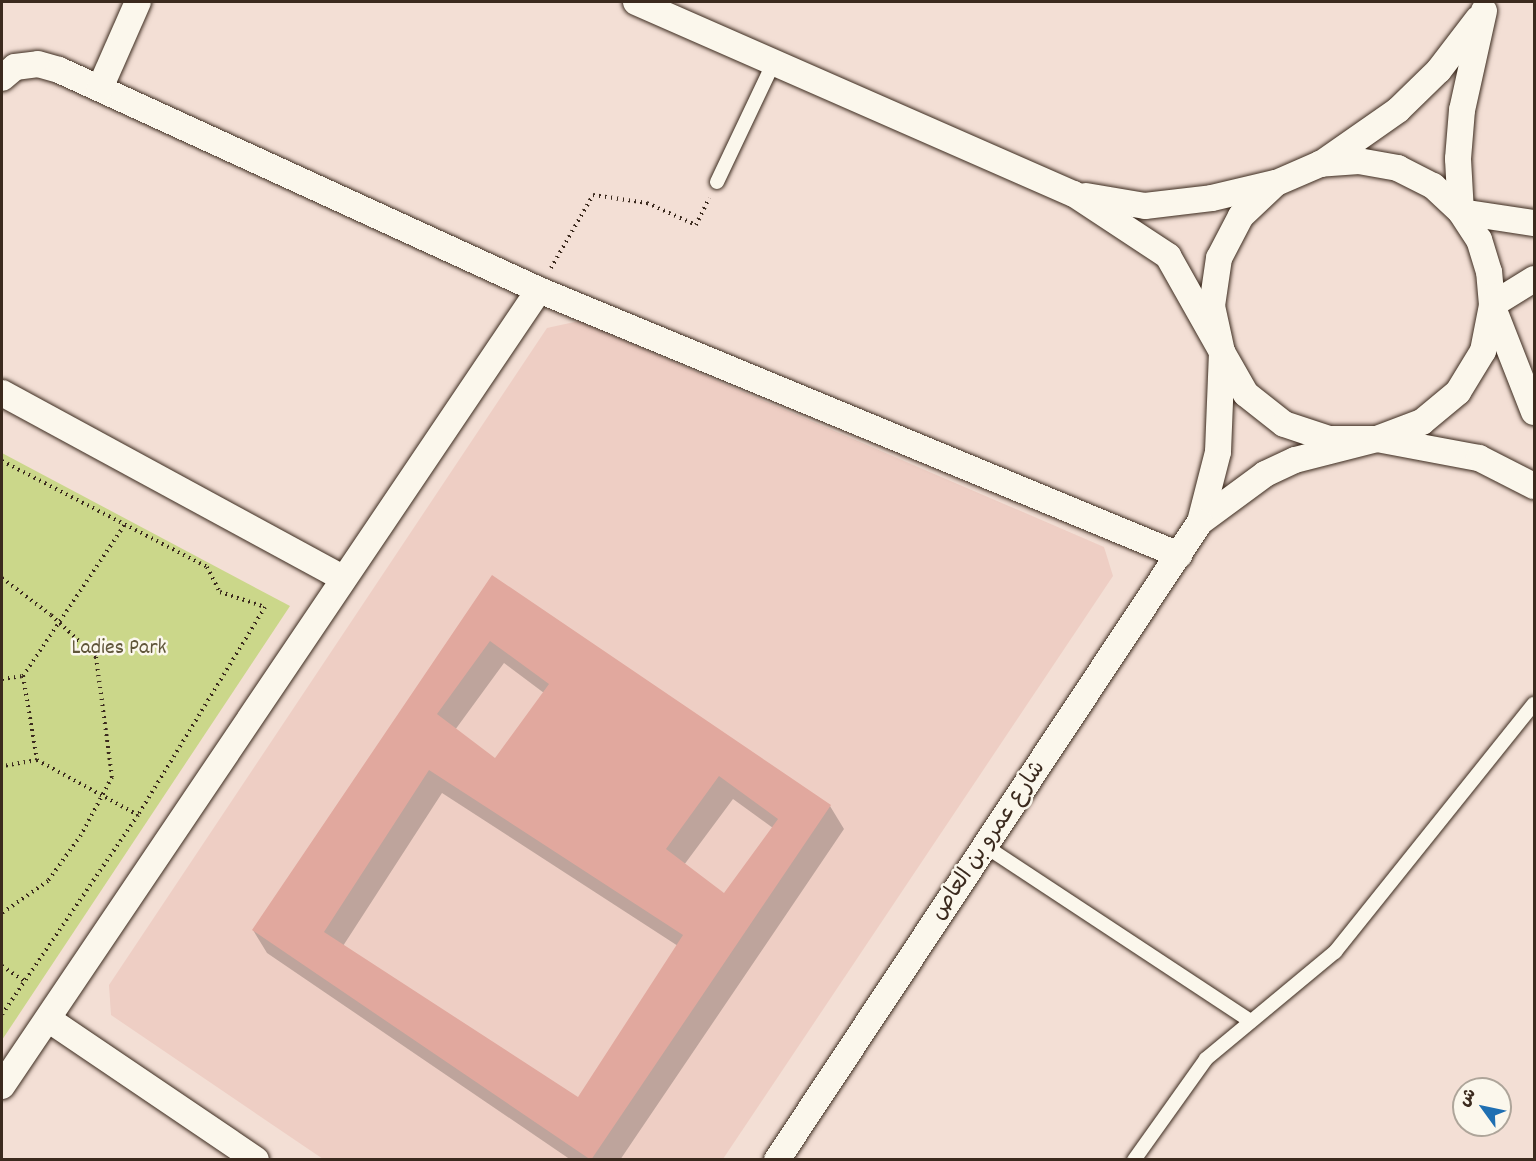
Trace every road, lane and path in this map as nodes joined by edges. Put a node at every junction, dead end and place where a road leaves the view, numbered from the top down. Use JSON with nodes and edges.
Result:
{"nodes":[{"id":1,"x":138,"y":2,"type":"edge"},
{"id":2,"x":636,"y":2,"type":"edge"},
{"id":3,"x":1487,"y":6,"type":"edge"},
{"id":4,"x":774,"y":62,"type":"junction"},
{"id":5,"x":2,"y":78,"type":"edge"},
{"id":6,"x":100,"y":88,"type":"junction"},
{"id":7,"x":1320,"y":164,"type":"junction"},
{"id":8,"x":717,"y":182,"type":"joint"},
{"id":9,"x":1276,"y":183,"type":"junction"},
{"id":10,"x":1074,"y":194,"type":"junction"},
{"id":11,"x":1461,"y":212,"type":"junction"},
{"id":12,"x":1534,"y":223,"type":"edge"},
{"id":13,"x":1534,"y":279,"type":"edge"},
{"id":14,"x":539,"y":290,"type":"junction"},
{"id":15,"x":1492,"y":305,"type":"junction"},
{"id":16,"x":1222,"y":352,"type":"junction"},
{"id":17,"x":2,"y":393,"type":"edge"},
{"id":18,"x":1534,"y":412,"type":"edge"},
{"id":19,"x":1377,"y":439,"type":"junction"},
{"id":20,"x":2,"y":461,"type":"edge"},
{"id":21,"x":1534,"y":486,"type":"edge"},
{"id":22,"x":1200,"y":522,"type":"junction"},
{"id":23,"x":125,"y":524,"type":"junction"},
{"id":24,"x":1179,"y":555,"type":"junction"},
{"id":25,"x":2,"y":578,"type":"edge"},
{"id":26,"x":343,"y":578,"type":"junction"},
{"id":27,"x":58,"y":621,"type":"junction"},
{"id":28,"x":23,"y":676,"type":"junction"},
{"id":29,"x":2,"y":679,"type":"edge"},
{"id":30,"x":1534,"y":704,"type":"edge"},
{"id":31,"x":37,"y":760,"type":"junction"},
{"id":32,"x":2,"y":766,"type":"edge"},
{"id":33,"x":101,"y":797,"type":"junction"},
{"id":34,"x":138,"y":815,"type":"junction"},
{"id":35,"x":985,"y":846,"type":"junction"},
{"id":36,"x":2,"y":913,"type":"edge"},
{"id":37,"x":2,"y":966,"type":"edge"},
{"id":38,"x":24,"y":981,"type":"junction"},
{"id":39,"x":2,"y":1014,"type":"edge"},
{"id":40,"x":48,"y":1019,"type":"junction"},
{"id":41,"x":1250,"y":1021,"type":"junction"},
{"id":42,"x":2,"y":1086,"type":"edge"},
{"id":43,"x":778,"y":1159,"type":"edge"},
{"id":44,"x":256,"y":1160,"type":"edge"},
{"id":45,"x":1134,"y":1160,"type":"edge"}],
"edges":[{"from":1,"to":6,"type":"street"},
{"from":2,"to":4,"type":"street"},
{"from":3,"to":7,"type":"street"},
{"from":3,"to":11,"type":"street"},
{"from":4,"to":8,"type":"lane"},
{"from":4,"to":10,"type":"street"},
{"from":5,"to":6,"type":"street"},
{"from":6,"to":14,"type":"street"},
{"from":7,"to":9,"type":"street"},
{"from":7,"to":11,"type":"street"},
{"from":8,"to":14,"type":"path"},
{"from":9,"to":10,"type":"street"},
{"from":9,"to":16,"type":"street"},
{"from":10,"to":16,"type":"street"},
{"from":11,"to":12,"type":"street"},
{"from":11,"to":15,"type":"street"},
{"from":13,"to":15,"type":"street"},
{"from":14,"to":24,"type":"street"},
{"from":14,"to":26,"type":"street"},
{"from":15,"to":18,"type":"street"},
{"from":15,"to":19,"type":"street"},
{"from":16,"to":19,"type":"street"},
{"from":16,"to":22,"type":"street","name":"شارع عمرو بن العاص"},
{"from":17,"to":26,"type":"street"},
{"from":19,"to":21,"type":"street"},
{"from":19,"to":22,"type":"street","name":"شارع عمرو بن العاص"},
{"from":20,"to":23,"type":"path"},
{"from":22,"to":24,"type":"street","name":"شارع عمرو بن العاص"},
{"from":23,"to":27,"type":"path"},
{"from":23,"to":34,"type":"path"},
{"from":24,"to":35,"type":"street","name":"شارع عمرو بن العاص"},
{"from":25,"to":27,"type":"path"},
{"from":26,"to":40,"type":"street"},
{"from":27,"to":28,"type":"path"},
{"from":27,"to":33,"type":"path"},
{"from":28,"to":29,"type":"path"},
{"from":28,"to":31,"type":"path"},
{"from":30,"to":41,"type":"lane"},
{"from":31,"to":32,"type":"path"},
{"from":31,"to":33,"type":"path"},
{"from":33,"to":34,"type":"path"},
{"from":33,"to":36,"type":"path"},
{"from":34,"to":38,"type":"path"},
{"from":35,"to":41,"type":"lane"},
{"from":35,"to":43,"type":"street","name":"شارع عمرو بن العاص"},
{"from":37,"to":38,"type":"path"},
{"from":38,"to":39,"type":"path"},
{"from":40,"to":42,"type":"street"},
{"from":40,"to":44,"type":"street"},
{"from":41,"to":45,"type":"lane"}]}
